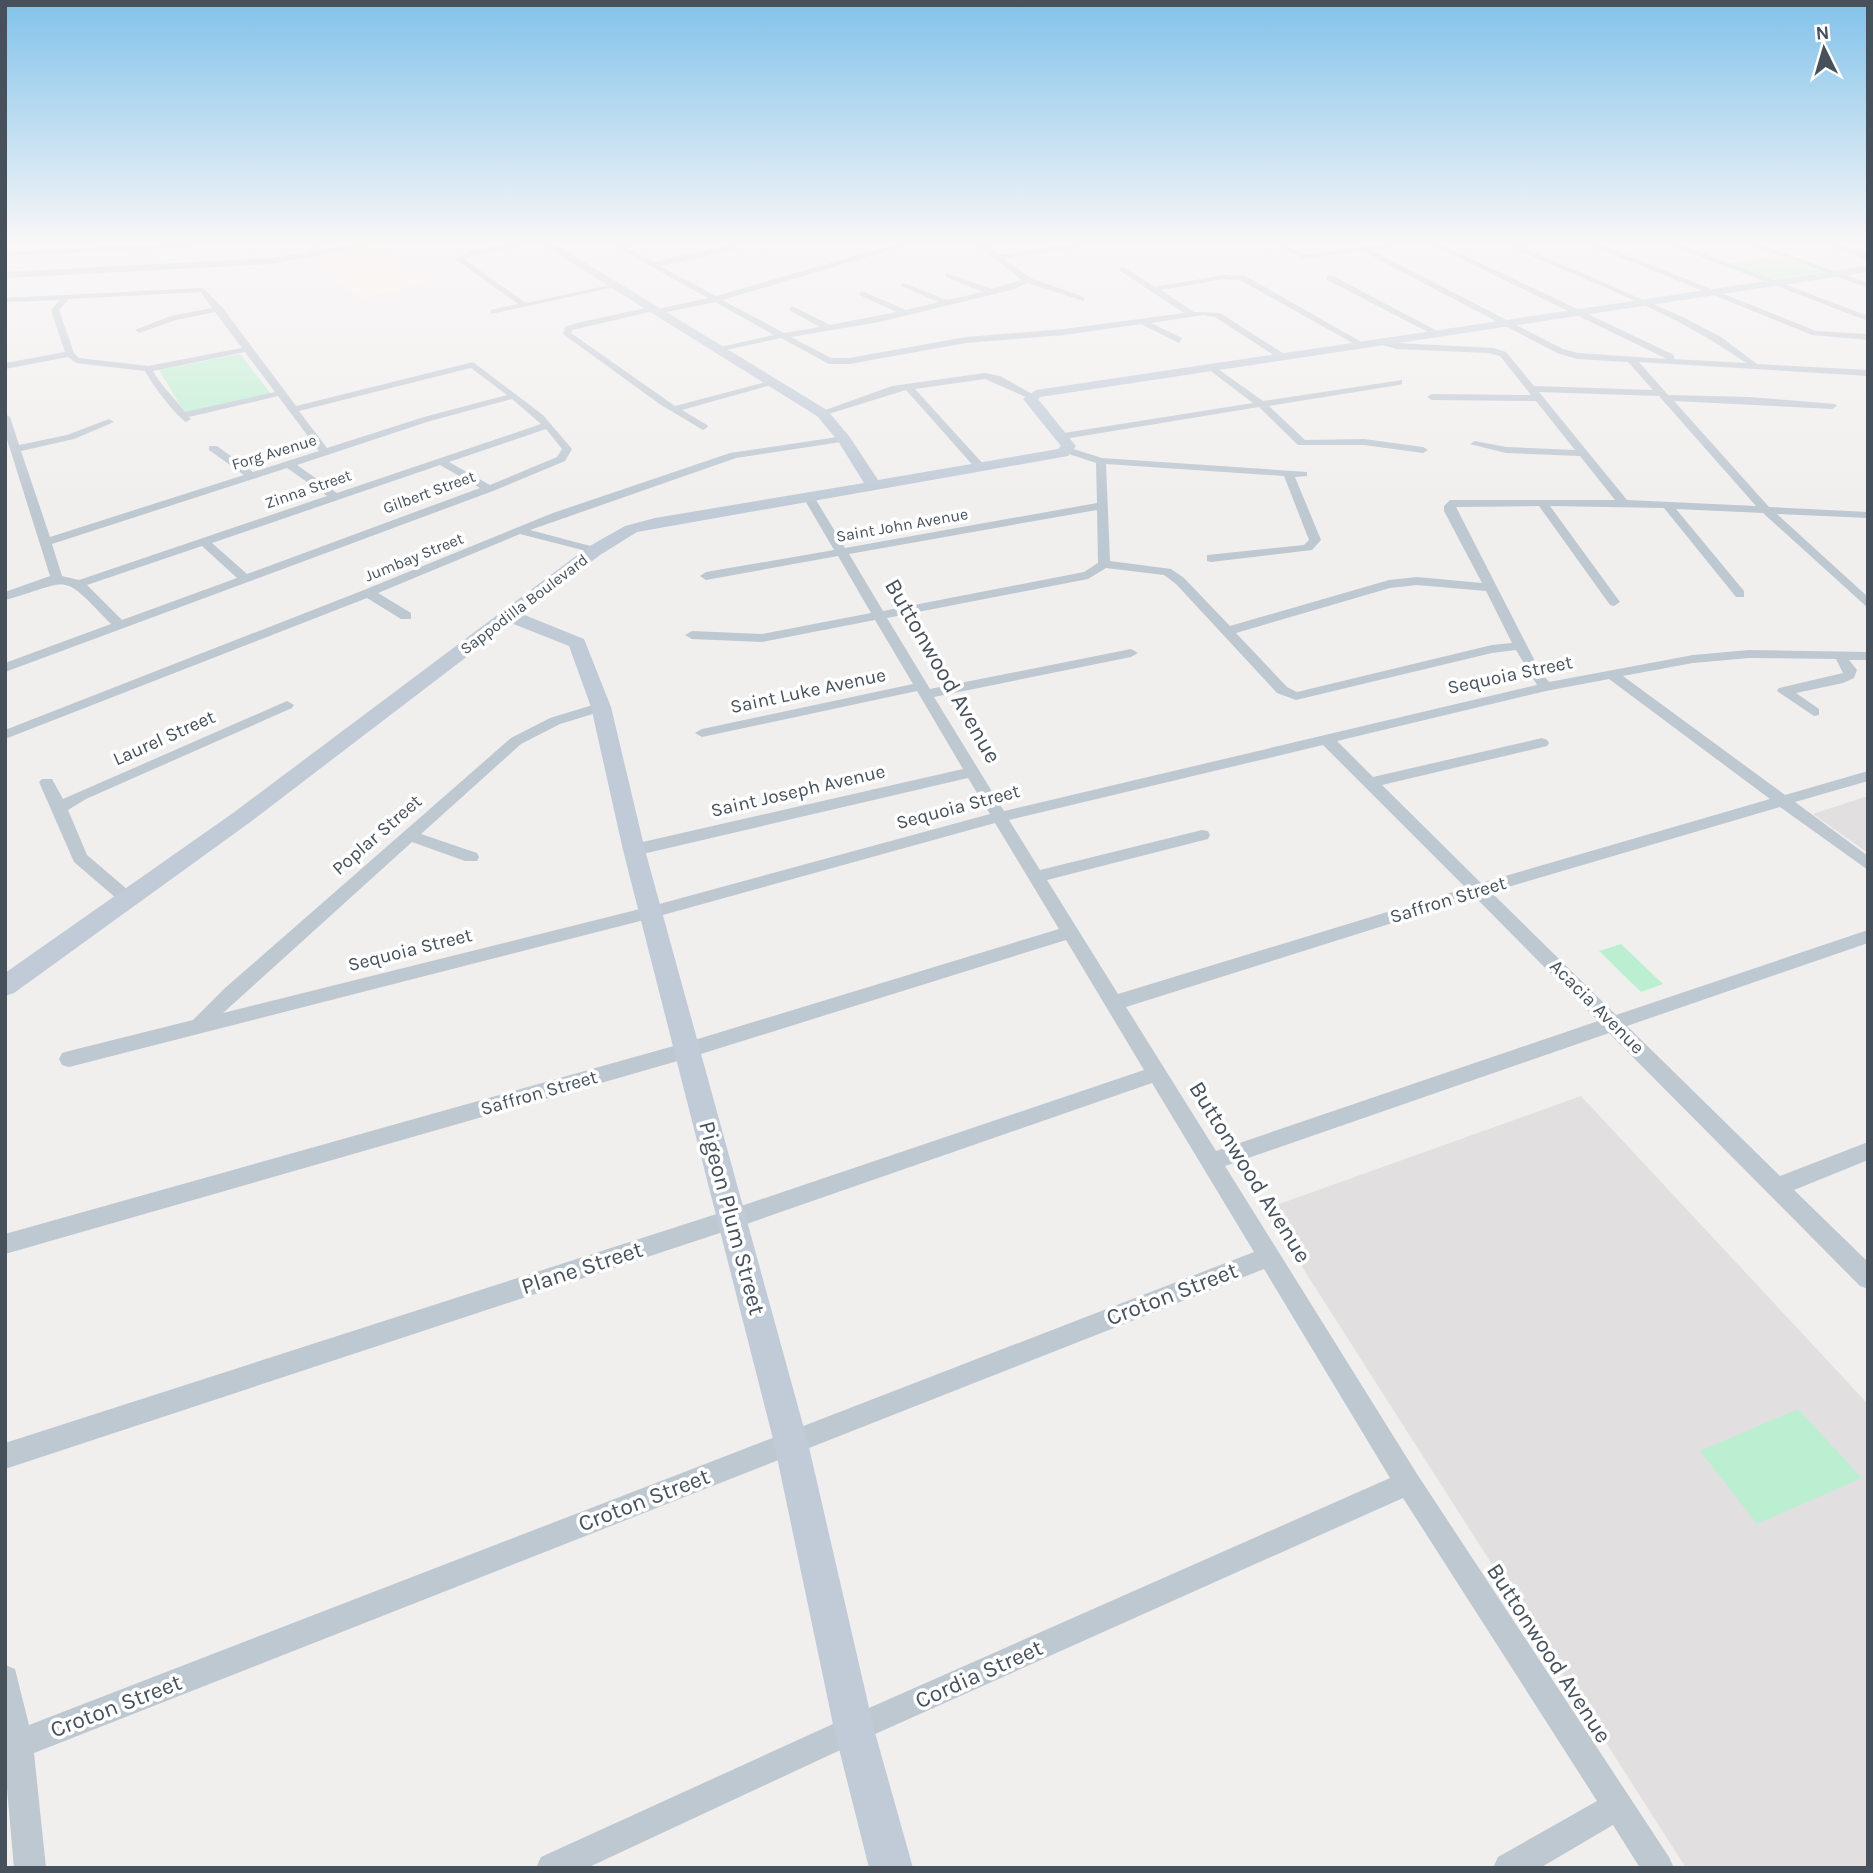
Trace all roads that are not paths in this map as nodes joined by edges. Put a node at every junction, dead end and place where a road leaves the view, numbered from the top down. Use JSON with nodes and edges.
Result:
{"nodes":[{"id":1,"x":62,"y":330,"type":"edge"},
{"id":2,"x":235,"y":330,"type":"edge"},
{"id":3,"x":568,"y":330,"type":"edge"},
{"id":4,"x":687,"y":330,"type":"edge"},
{"id":5,"x":769,"y":330,"type":"edge"},
{"id":6,"x":814,"y":330,"type":"edge"},
{"id":7,"x":1060,"y":330,"type":"edge"},
{"id":8,"x":1160,"y":330,"type":"edge"},
{"id":9,"x":1241,"y":330,"type":"edge"},
{"id":10,"x":1336,"y":330,"type":"edge"},
{"id":11,"x":1432,"y":330,"type":"edge"},
{"id":12,"x":1455,"y":330,"type":"edge"},
{"id":13,"x":1520,"y":330,"type":"edge"},
{"id":14,"x":1615,"y":330,"type":"edge"},
{"id":15,"x":1701,"y":330,"type":"edge"},
{"id":16,"x":1810,"y":330,"type":"edge"},
{"id":17,"x":1437,"y":333,"type":"junction"},
{"id":18,"x":780,"y":336,"type":"junction"},
{"id":19,"x":1868,"y":337,"type":"edge"},
{"id":20,"x":1179,"y":340,"type":"dead end"},
{"id":21,"x":1376,"y":342,"type":"junction"},
{"id":22,"x":1361,"y":344,"type":"junction"},
{"id":23,"x":249,"y":349,"type":"junction"},
{"id":24,"x":719,"y":350,"type":"junction"},
{"id":25,"x":70,"y":354,"type":"junction"},
{"id":26,"x":1281,"y":356,"type":"junction"},
{"id":27,"x":1630,"y":358,"type":"junction"},
{"id":28,"x":1678,"y":360,"type":"junction"},
{"id":29,"x":1753,"y":364,"type":"junction"},
{"id":30,"x":5,"y":366,"type":"edge"},
{"id":31,"x":1211,"y":366,"type":"junction"},
{"id":32,"x":148,"y":369,"type":"junction"},
{"id":33,"x":1868,"y":373,"type":"edge"},
{"id":34,"x":1399,"y":382,"type":"dead end"},
{"id":35,"x":773,"y":383,"type":"junction"},
{"id":36,"x":908,"y":386,"type":"junction"},
{"id":37,"x":1532,"y":389,"type":"junction"},
{"id":38,"x":281,"y":393,"type":"junction"},
{"id":39,"x":1663,"y":395,"type":"junction"},
{"id":40,"x":513,"y":396,"type":"junction"},
{"id":41,"x":1031,"y":396,"type":"junction"},
{"id":42,"x":1432,"y":397,"type":"dead end"},
{"id":43,"x":1540,"y":398,"type":"junction"},
{"id":44,"x":1263,"y":405,"type":"junction"},
{"id":45,"x":1832,"y":406,"type":"dead end"},
{"id":46,"x":676,"y":409,"type":"junction"},
{"id":47,"x":293,"y":410,"type":"junction"},
{"id":48,"x":822,"y":414,"type":"junction"},
{"id":49,"x":5,"y":417,"type":"edge"},
{"id":50,"x":109,"y":422,"type":"dead end"},
{"id":51,"x":547,"y":425,"type":"junction"},
{"id":52,"x":703,"y":427,"type":"dead end"},
{"id":53,"x":844,"y":439,"type":"junction"},
{"id":54,"x":1065,"y":443,"type":"junction"},
{"id":55,"x":1475,"y":444,"type":"dead end"},
{"id":56,"x":213,"y":448,"type":"dead end"},
{"id":57,"x":16,"y":449,"type":"junction"},
{"id":58,"x":1423,"y":450,"type":"dead end"},
{"id":59,"x":325,"y":452,"type":"junction"},
{"id":60,"x":1584,"y":453,"type":"junction"},
{"id":61,"x":439,"y":460,"type":"junction"},
{"id":62,"x":1101,"y":461,"type":"junction"},
{"id":63,"x":289,"y":464,"type":"junction"},
{"id":64,"x":981,"y":468,"type":"junction"},
{"id":65,"x":1289,"y":474,"type":"junction"},
{"id":66,"x":1303,"y":474,"type":"dead end"},
{"id":67,"x":251,"y":475,"type":"junction"},
{"id":68,"x":874,"y":486,"type":"junction"},
{"id":69,"x":489,"y":489,"type":"junction"},
{"id":70,"x":334,"y":496,"type":"junction"},
{"id":71,"x":809,"y":497,"type":"junction"},
{"id":72,"x":1542,"y":502,"type":"junction"},
{"id":73,"x":1624,"y":503,"type":"junction"},
{"id":74,"x":1104,"y":505,"type":"junction"},
{"id":75,"x":1667,"y":505,"type":"junction"},
{"id":76,"x":1765,"y":509,"type":"junction"},
{"id":77,"x":1868,"y":515,"type":"edge"},
{"id":78,"x":520,"y":531,"type":"junction"},
{"id":79,"x":46,"y":542,"type":"junction"},
{"id":80,"x":204,"y":542,"type":"junction"},
{"id":81,"x":594,"y":551,"type":"junction"},
{"id":82,"x":843,"y":551,"type":"junction"},
{"id":83,"x":1211,"y":558,"type":"dead end"},
{"id":84,"x":1104,"y":564,"type":"junction"},
{"id":85,"x":706,"y":576,"type":"dead end"},
{"id":86,"x":57,"y":578,"type":"junction"},
{"id":87,"x":245,"y":579,"type":"junction"},
{"id":88,"x":79,"y":584,"type":"junction"},
{"id":89,"x":1492,"y":588,"type":"junction"},
{"id":90,"x":368,"y":593,"type":"junction"},
{"id":91,"x":1740,"y":594,"type":"dead end"},
{"id":92,"x":5,"y":596,"type":"edge"},
{"id":93,"x":1614,"y":601,"type":"dead end"},
{"id":94,"x":1868,"y":604,"type":"edge"},
{"id":95,"x":879,"y":615,"type":"junction"},
{"id":96,"x":406,"y":616,"type":"dead end"},
{"id":97,"x":510,"y":616,"type":"junction"},
{"id":98,"x":120,"y":626,"type":"junction"},
{"id":99,"x":1228,"y":631,"type":"junction"},
{"id":100,"x":692,"y":635,"type":"dead end"},
{"id":101,"x":1521,"y":646,"type":"junction"},
{"id":102,"x":1131,"y":653,"type":"dead end"},
{"id":103,"x":1840,"y":656,"type":"junction"},
{"id":104,"x":1868,"y":656,"type":"edge"},
{"id":105,"x":5,"y":668,"type":"edge"},
{"id":106,"x":1614,"y":676,"type":"junction"},
{"id":107,"x":1546,"y":687,"type":"junction"},
{"id":108,"x":925,"y":690,"type":"junction"},
{"id":109,"x":287,"y":705,"type":"dead end"},
{"id":110,"x":601,"y":707,"type":"junction"},
{"id":111,"x":1814,"y":712,"type":"dead end"},
{"id":112,"x":702,"y":733,"type":"dead end"},
{"id":113,"x":5,"y":735,"type":"edge"},
{"id":114,"x":1325,"y":738,"type":"junction"},
{"id":115,"x":1542,"y":743,"type":"dead end"},
{"id":116,"x":972,"y":772,"type":"junction"},
{"id":117,"x":1868,"y":776,"type":"edge"},
{"id":118,"x":47,"y":782,"type":"dead end"},
{"id":119,"x":1370,"y":783,"type":"junction"},
{"id":120,"x":1782,"y":801,"type":"junction"},
{"id":121,"x":59,"y":808,"type":"junction"},
{"id":122,"x":999,"y":817,"type":"junction"},
{"id":123,"x":409,"y":835,"type":"junction"},
{"id":124,"x":1202,"y":835,"type":"dead end"},
{"id":125,"x":634,"y":850,"type":"junction"},
{"id":126,"x":471,"y":857,"type":"dead end"},
{"id":127,"x":1868,"y":864,"type":"edge"},
{"id":128,"x":1038,"y":876,"type":"junction"},
{"id":129,"x":1480,"y":890,"type":"junction"},
{"id":130,"x":129,"y":900,"type":"junction"},
{"id":131,"x":652,"y":912,"type":"junction"},
{"id":132,"x":1069,"y":932,"type":"junction"},
{"id":133,"x":1868,"y":936,"type":"edge"},
{"id":134,"x":5,"y":986,"type":"edge"},
{"id":135,"x":1114,"y":1003,"type":"junction"},
{"id":136,"x":201,"y":1024,"type":"junction"},
{"id":137,"x":1614,"y":1025,"type":"junction"},
{"id":138,"x":688,"y":1050,"type":"junction"},
{"id":139,"x":69,"y":1059,"type":"dead end"},
{"id":140,"x":1158,"y":1073,"type":"junction"},
{"id":141,"x":1868,"y":1151,"type":"edge"},
{"id":142,"x":1212,"y":1161,"type":"junction"},
{"id":143,"x":1778,"y":1187,"type":"junction"},
{"id":144,"x":732,"y":1219,"type":"junction"},
{"id":145,"x":5,"y":1244,"type":"edge"},
{"id":146,"x":1271,"y":1256,"type":"junction"},
{"id":147,"x":1868,"y":1278,"type":"edge"},
{"id":148,"x":791,"y":1443,"type":"junction"},
{"id":149,"x":5,"y":1456,"type":"edge"},
{"id":150,"x":1408,"y":1483,"type":"junction"},
{"id":151,"x":5,"y":1679,"type":"edge"},
{"id":152,"x":854,"y":1729,"type":"junction"},
{"id":153,"x":18,"y":1744,"type":"junction"},
{"id":154,"x":1618,"y":1806,"type":"junction"},
{"id":155,"x":30,"y":1868,"type":"edge"},
{"id":156,"x":552,"y":1868,"type":"edge"},
{"id":157,"x":891,"y":1868,"type":"edge"},
{"id":158,"x":1509,"y":1868,"type":"edge"},
{"id":159,"x":1658,"y":1868,"type":"edge"}],
"edges":[{"from":1,"to":25,"type":"street"},
{"from":2,"to":23,"type":"street"},
{"from":3,"to":46,"type":"street"},
{"from":4,"to":24,"type":"street"},
{"from":5,"to":18,"type":"street"},
{"from":6,"to":18,"type":"street"},
{"from":7,"to":18,"type":"street"},
{"from":8,"to":20,"type":"street"},
{"from":9,"to":26,"type":"street"},
{"from":10,"to":22,"type":"street"},
{"from":11,"to":17,"type":"street"},
{"from":12,"to":17,"type":"street"},
{"from":13,"to":27,"type":"street"},
{"from":14,"to":28,"type":"street"},
{"from":15,"to":29,"type":"street"},
{"from":16,"to":19,"type":"street"},
{"from":17,"to":21,"type":"street"},
{"from":18,"to":24,"type":"street"},
{"from":21,"to":22,"type":"street"},
{"from":21,"to":37,"type":"street"},
{"from":22,"to":26,"type":"street"},
{"from":23,"to":32,"type":"street"},
{"from":23,"to":38,"type":"street"},
{"from":24,"to":35,"type":"street"},
{"from":25,"to":30,"type":"street"},
{"from":25,"to":32,"type":"street"},
{"from":26,"to":31,"type":"street"},
{"from":27,"to":28,"type":"street"},
{"from":27,"to":39,"type":"street"},
{"from":28,"to":29,"type":"street"},
{"from":29,"to":33,"type":"street"},
{"from":31,"to":41,"type":"street"},
{"from":31,"to":44,"type":"street"},
{"from":32,"to":38,"type":"street"},
{"from":34,"to":44,"type":"street"},
{"from":35,"to":46,"type":"street"},
{"from":35,"to":48,"type":"street"},
{"from":36,"to":41,"type":"street"},
{"from":36,"to":48,"type":"street"},
{"from":36,"to":64,"type":"street"},
{"from":37,"to":39,"type":"street"},
{"from":37,"to":43,"type":"street"},
{"from":38,"to":47,"type":"street"},
{"from":39,"to":45,"type":"street"},
{"from":39,"to":76,"type":"street"},
{"from":40,"to":47,"type":"street","name":"Gilbert Street"},
{"from":40,"to":51,"type":"street","name":"Gilbert Street"},
{"from":40,"to":59,"type":"street","name":"Forg Avenue"},
{"from":41,"to":54,"type":"street"},
{"from":42,"to":43,"type":"street"},
{"from":43,"to":60,"type":"street"},
{"from":44,"to":54,"type":"street"},
{"from":44,"to":58,"type":"street"},
{"from":46,"to":52,"type":"street"},
{"from":47,"to":59,"type":"street"},
{"from":48,"to":53,"type":"street"},
{"from":49,"to":57,"type":"street"},
{"from":50,"to":57,"type":"street"},
{"from":51,"to":61,"type":"street","name":"Zinna Street"},
{"from":51,"to":69,"type":"street","name":"Gilbert Street"},
{"from":53,"to":68,"type":"street"},
{"from":53,"to":78,"type":"street","name":"Jumbay Street"},
{"from":54,"to":62,"type":"street"},
{"from":54,"to":64,"type":"street","name":"Sappodilla Boulevard"},
{"from":55,"to":60,"type":"street"},
{"from":56,"to":67,"type":"street"},
{"from":57,"to":79,"type":"street"},
{"from":59,"to":63,"type":"street","name":"Forg Avenue"},
{"from":60,"to":73,"type":"street"},
{"from":61,"to":69,"type":"street"},
{"from":61,"to":70,"type":"street","name":"Zinna Street"},
{"from":62,"to":65,"type":"street"},
{"from":62,"to":74,"type":"street"},
{"from":63,"to":67,"type":"street","name":"Forg Avenue"},
{"from":63,"to":70,"type":"street"},
{"from":64,"to":68,"type":"street","name":"Sappodilla Boulevard"},
{"from":65,"to":66,"type":"street"},
{"from":65,"to":83,"type":"street"},
{"from":67,"to":79,"type":"street","name":"Forg Avenue"},
{"from":68,"to":71,"type":"street","name":"Sappodilla Boulevard"},
{"from":69,"to":87,"type":"street","name":"Gilbert Street"},
{"from":70,"to":80,"type":"street","name":"Zinna Street"},
{"from":71,"to":81,"type":"street","name":"Sappodilla Boulevard"},
{"from":71,"to":82,"type":"street","name":"Buttonwood Avenue"},
{"from":72,"to":73,"type":"street"},
{"from":72,"to":89,"type":"street"},
{"from":72,"to":93,"type":"street"},
{"from":73,"to":75,"type":"street"},
{"from":74,"to":82,"type":"street","name":"Saint John Avenue"},
{"from":74,"to":84,"type":"street"},
{"from":75,"to":76,"type":"street"},
{"from":75,"to":91,"type":"street"},
{"from":76,"to":77,"type":"street"},
{"from":76,"to":94,"type":"street"},
{"from":78,"to":81,"type":"street"},
{"from":78,"to":90,"type":"street","name":"Jumbay Street"},
{"from":79,"to":86,"type":"street"},
{"from":80,"to":87,"type":"street"},
{"from":80,"to":88,"type":"street","name":"Zinna Street"},
{"from":81,"to":97,"type":"street","name":"Sappodilla Boulevard"},
{"from":82,"to":85,"type":"street","name":"Saint John Avenue"},
{"from":82,"to":95,"type":"street","name":"Buttonwood Avenue"},
{"from":84,"to":95,"type":"street"},
{"from":84,"to":99,"type":"street"},
{"from":86,"to":88,"type":"street"},
{"from":86,"to":92,"type":"street"},
{"from":87,"to":98,"type":"street","name":"Gilbert Street"},
{"from":88,"to":98,"type":"street"},
{"from":89,"to":99,"type":"street"},
{"from":89,"to":101,"type":"street"},
{"from":90,"to":96,"type":"street"},
{"from":90,"to":113,"type":"street","name":"Jumbay Street"},
{"from":95,"to":100,"type":"street"},
{"from":95,"to":108,"type":"street","name":"Buttonwood Avenue"},
{"from":97,"to":110,"type":"street","name":"Pigeon Plum Street"},
{"from":97,"to":130,"type":"street","name":"Sappodilla Boulevard"},
{"from":98,"to":105,"type":"street","name":"Gilbert Street"},
{"from":99,"to":101,"type":"street"},
{"from":101,"to":107,"type":"street"},
{"from":102,"to":108,"type":"street","name":"Saint Luke Avenue"},
{"from":103,"to":104,"type":"street","name":"Sequoia Street"},
{"from":103,"to":106,"type":"street","name":"Sequoia Street"},
{"from":103,"to":111,"type":"street"},
{"from":106,"to":107,"type":"street","name":"Sequoia Street"},
{"from":106,"to":120,"type":"street"},
{"from":107,"to":114,"type":"street","name":"Sequoia Street"},
{"from":108,"to":112,"type":"street","name":"Saint Luke Avenue"},
{"from":108,"to":116,"type":"street","name":"Buttonwood Avenue"},
{"from":109,"to":121,"type":"street","name":"Laurel Street"},
{"from":110,"to":123,"type":"street","name":"Poplar Street"},
{"from":110,"to":125,"type":"street","name":"Pigeon Plum Street"},
{"from":114,"to":119,"type":"street","name":"Acacia Avenue"},
{"from":114,"to":122,"type":"street","name":"Sequoia Street"},
{"from":115,"to":119,"type":"street"},
{"from":116,"to":122,"type":"street","name":"Buttonwood Avenue"},
{"from":116,"to":125,"type":"street","name":"Saint Joseph Avenue"},
{"from":117,"to":120,"type":"street","name":"Saffron Street"},
{"from":118,"to":121,"type":"street"},
{"from":119,"to":129,"type":"street","name":"Acacia Avenue"},
{"from":120,"to":127,"type":"street"},
{"from":120,"to":129,"type":"street","name":"Saffron Street"},
{"from":121,"to":130,"type":"street"},
{"from":122,"to":128,"type":"street","name":"Buttonwood Avenue"},
{"from":122,"to":131,"type":"street","name":"Sequoia Street"},
{"from":123,"to":126,"type":"street"},
{"from":123,"to":136,"type":"street","name":"Poplar Street"},
{"from":124,"to":128,"type":"street"},
{"from":125,"to":131,"type":"street","name":"Pigeon Plum Street"},
{"from":128,"to":132,"type":"street","name":"Buttonwood Avenue"},
{"from":129,"to":135,"type":"street","name":"Saffron Street"},
{"from":129,"to":137,"type":"street","name":"Acacia Avenue"},
{"from":130,"to":134,"type":"street","name":"Sappodilla Boulevard"},
{"from":131,"to":136,"type":"street","name":"Sequoia Street"},
{"from":131,"to":138,"type":"street","name":"Pigeon Plum Street"},
{"from":132,"to":135,"type":"street","name":"Buttonwood Avenue"},
{"from":132,"to":138,"type":"street","name":"Saffron Street"},
{"from":133,"to":137,"type":"street"},
{"from":135,"to":140,"type":"street","name":"Buttonwood Avenue"},
{"from":136,"to":139,"type":"street","name":"Sequoia Street"},
{"from":137,"to":142,"type":"street"},
{"from":137,"to":143,"type":"street","name":"Acacia Avenue"},
{"from":138,"to":144,"type":"street","name":"Pigeon Plum Street"},
{"from":138,"to":145,"type":"street","name":"Saffron Street"},
{"from":140,"to":142,"type":"street","name":"Buttonwood Avenue"},
{"from":140,"to":144,"type":"street","name":"Plane Street"},
{"from":141,"to":143,"type":"street"},
{"from":142,"to":146,"type":"street","name":"Buttonwood Avenue"},
{"from":143,"to":147,"type":"street","name":"Acacia Avenue"},
{"from":144,"to":148,"type":"street","name":"Pigeon Plum Street"},
{"from":144,"to":149,"type":"street","name":"Plane Street"},
{"from":146,"to":148,"type":"street","name":"Croton Street"},
{"from":146,"to":150,"type":"street","name":"Buttonwood Avenue"},
{"from":148,"to":152,"type":"street","name":"Pigeon Plum Street"},
{"from":148,"to":153,"type":"street","name":"Croton Street"},
{"from":150,"to":152,"type":"street","name":"Cordia Street"},
{"from":150,"to":154,"type":"street","name":"Buttonwood Avenue"},
{"from":151,"to":153,"type":"street"},
{"from":152,"to":156,"type":"street","name":"Cordia Street"},
{"from":152,"to":157,"type":"street","name":"Pigeon Plum Street"},
{"from":153,"to":155,"type":"street"},
{"from":154,"to":158,"type":"street"},
{"from":154,"to":159,"type":"street","name":"Buttonwood Avenue"}]}
